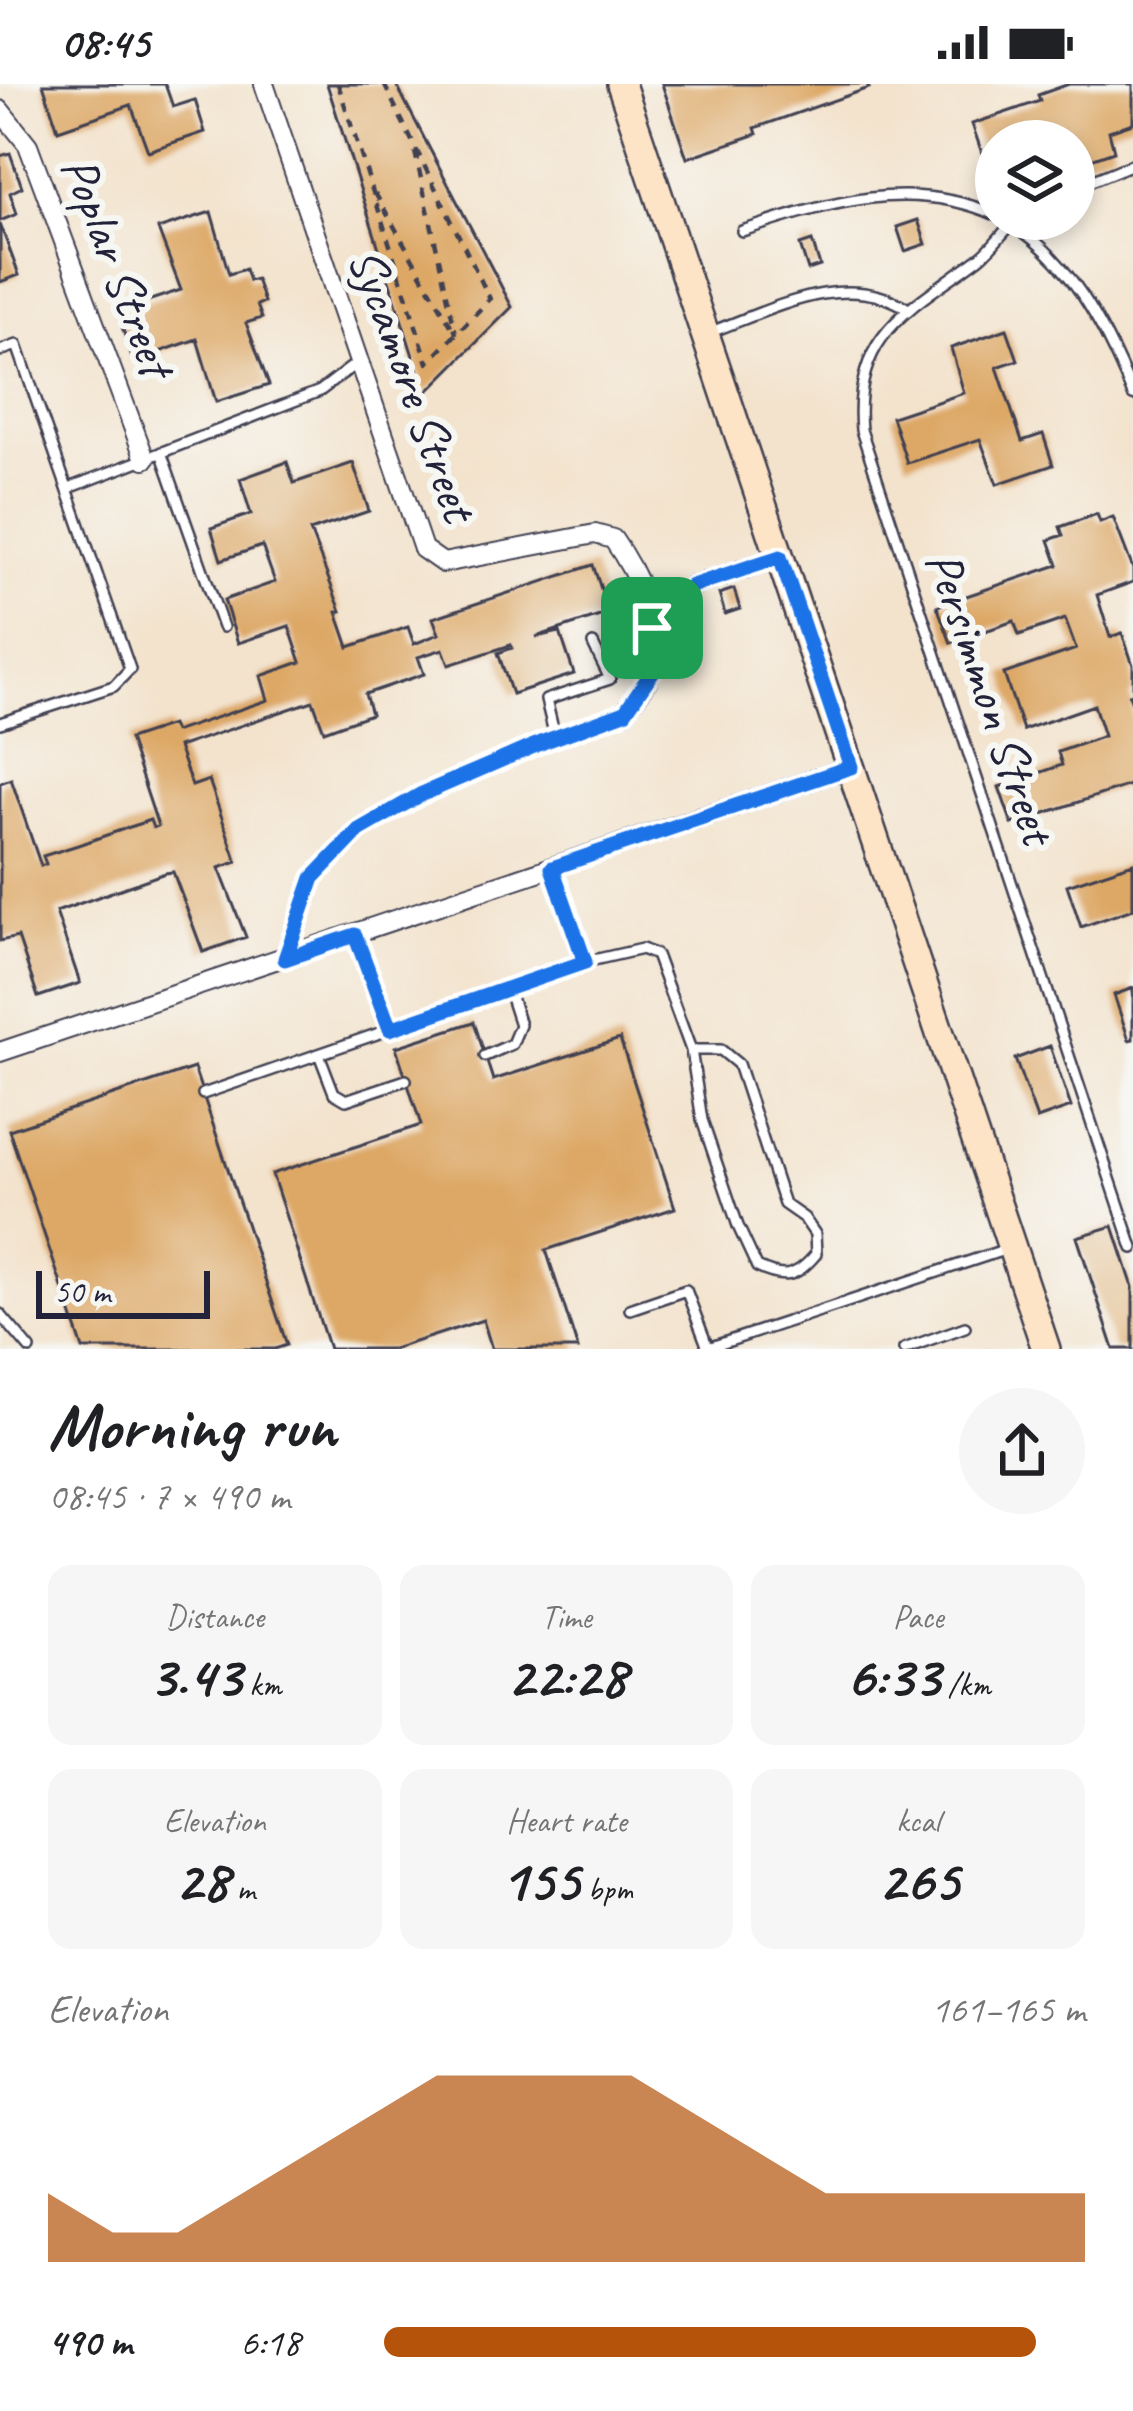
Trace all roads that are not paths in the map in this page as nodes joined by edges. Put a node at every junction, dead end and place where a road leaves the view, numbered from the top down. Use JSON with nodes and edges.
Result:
{"nodes":[{"id":1,"x":264,"y":84,"type":"edge"},
{"id":2,"x":621,"y":84,"type":"edge"},
{"id":3,"x":0,"y":110,"type":"edge"},
{"id":4,"x":1133,"y":164,"type":"edge"},
{"id":5,"x":1095,"y":179,"type":"edge"},
{"id":6,"x":975,"y":208,"type":"edge"},
{"id":7,"x":742,"y":231,"type":"dead end"},
{"id":8,"x":995,"y":240,"type":"edge"},
{"id":9,"x":1032,"y":240,"type":"edge"},
{"id":10,"x":908,"y":308,"type":"junction"},
{"id":11,"x":705,"y":334,"type":"junction"},
{"id":12,"x":0,"y":351,"type":"edge"},
{"id":13,"x":358,"y":362,"type":"junction"},
{"id":14,"x":1133,"y":395,"type":"edge"},
{"id":15,"x":153,"y":455,"type":"junction"},
{"id":16,"x":69,"y":488,"type":"junction"},
{"id":17,"x":780,"y":557,"type":"junction"},
{"id":18,"x":223,"y":627,"type":"dead end"},
{"id":19,"x":652,"y":628,"type":"junction"},
{"id":20,"x":593,"y":644,"type":"dead end"},
{"id":21,"x":625,"y":712,"type":"joint"},
{"id":22,"x":0,"y":723,"type":"edge"},
{"id":23,"x":555,"y":737,"type":"junction"},
{"id":24,"x":851,"y":767,"type":"junction"},
{"id":25,"x":552,"y":868,"type":"junction"},
{"id":26,"x":355,"y":935,"type":"junction"},
{"id":27,"x":285,"y":959,"type":"junction"},
{"id":28,"x":585,"y":962,"type":"junction"},
{"id":29,"x":508,"y":988,"type":"junction"},
{"id":30,"x":390,"y":1029,"type":"junction"},
{"id":31,"x":691,"y":1050,"type":"junction"},
{"id":32,"x":0,"y":1052,"type":"edge"},
{"id":33,"x":319,"y":1054,"type":"junction"},
{"id":34,"x":485,"y":1056,"type":"dead end"},
{"id":35,"x":406,"y":1080,"type":"dead end"},
{"id":36,"x":203,"y":1094,"type":"dead end"},
{"id":37,"x":1012,"y":1248,"type":"junction"},
{"id":38,"x":1133,"y":1248,"type":"edge"},
{"id":39,"x":630,"y":1309,"type":"dead end"},
{"id":40,"x":0,"y":1314,"type":"edge"},
{"id":41,"x":965,"y":1327,"type":"dead end"},
{"id":42,"x":30,"y":1349,"type":"edge"},
{"id":43,"x":706,"y":1349,"type":"edge"},
{"id":44,"x":904,"y":1349,"type":"edge"},
{"id":45,"x":1046,"y":1349,"type":"edge"}],
"edges":[{"from":1,"to":13,"type":"street","name":"Sycamore Street"},
{"from":2,"to":11,"type":"main road"},
{"from":3,"to":15,"type":"street","name":"Poplar Street"},
{"from":4,"to":5,"type":"lane"},
{"from":6,"to":7,"type":"lane"},
{"from":8,"to":10,"type":"lane","name":"Persimmon Street"},
{"from":9,"to":14,"type":"lane"},
{"from":10,"to":11,"type":"lane"},
{"from":10,"to":38,"type":"lane","name":"Persimmon Street"},
{"from":11,"to":17,"type":"main road"},
{"from":12,"to":16,"type":"lane"},
{"from":13,"to":15,"type":"lane"},
{"from":13,"to":19,"type":"street","name":"Sycamore Street"},
{"from":15,"to":16,"type":"lane"},
{"from":15,"to":18,"type":"lane"},
{"from":16,"to":22,"type":"lane"},
{"from":17,"to":19,"type":"street"},
{"from":17,"to":24,"type":"main road"},
{"from":19,"to":21,"type":"street","name":"Sycamore Street"},
{"from":20,"to":23,"type":"lane"},
{"from":21,"to":23,"type":"lane"},
{"from":23,"to":27,"type":"lane"},
{"from":24,"to":25,"type":"street"},
{"from":24,"to":37,"type":"main road"},
{"from":25,"to":26,"type":"street"},
{"from":25,"to":28,"type":"lane"},
{"from":26,"to":27,"type":"street"},
{"from":26,"to":30,"type":"lane"},
{"from":27,"to":32,"type":"street"},
{"from":28,"to":29,"type":"lane"},
{"from":28,"to":31,"type":"lane"},
{"from":29,"to":30,"type":"lane"},
{"from":29,"to":34,"type":"lane"},
{"from":30,"to":33,"type":"lane"},
{"from":31,"to":31,"type":"lane"},
{"from":33,"to":35,"type":"lane"},
{"from":33,"to":36,"type":"lane"},
{"from":37,"to":43,"type":"lane"},
{"from":37,"to":45,"type":"main road"},
{"from":39,"to":43,"type":"lane"},
{"from":40,"to":42,"type":"lane"},
{"from":41,"to":44,"type":"lane"}]}
